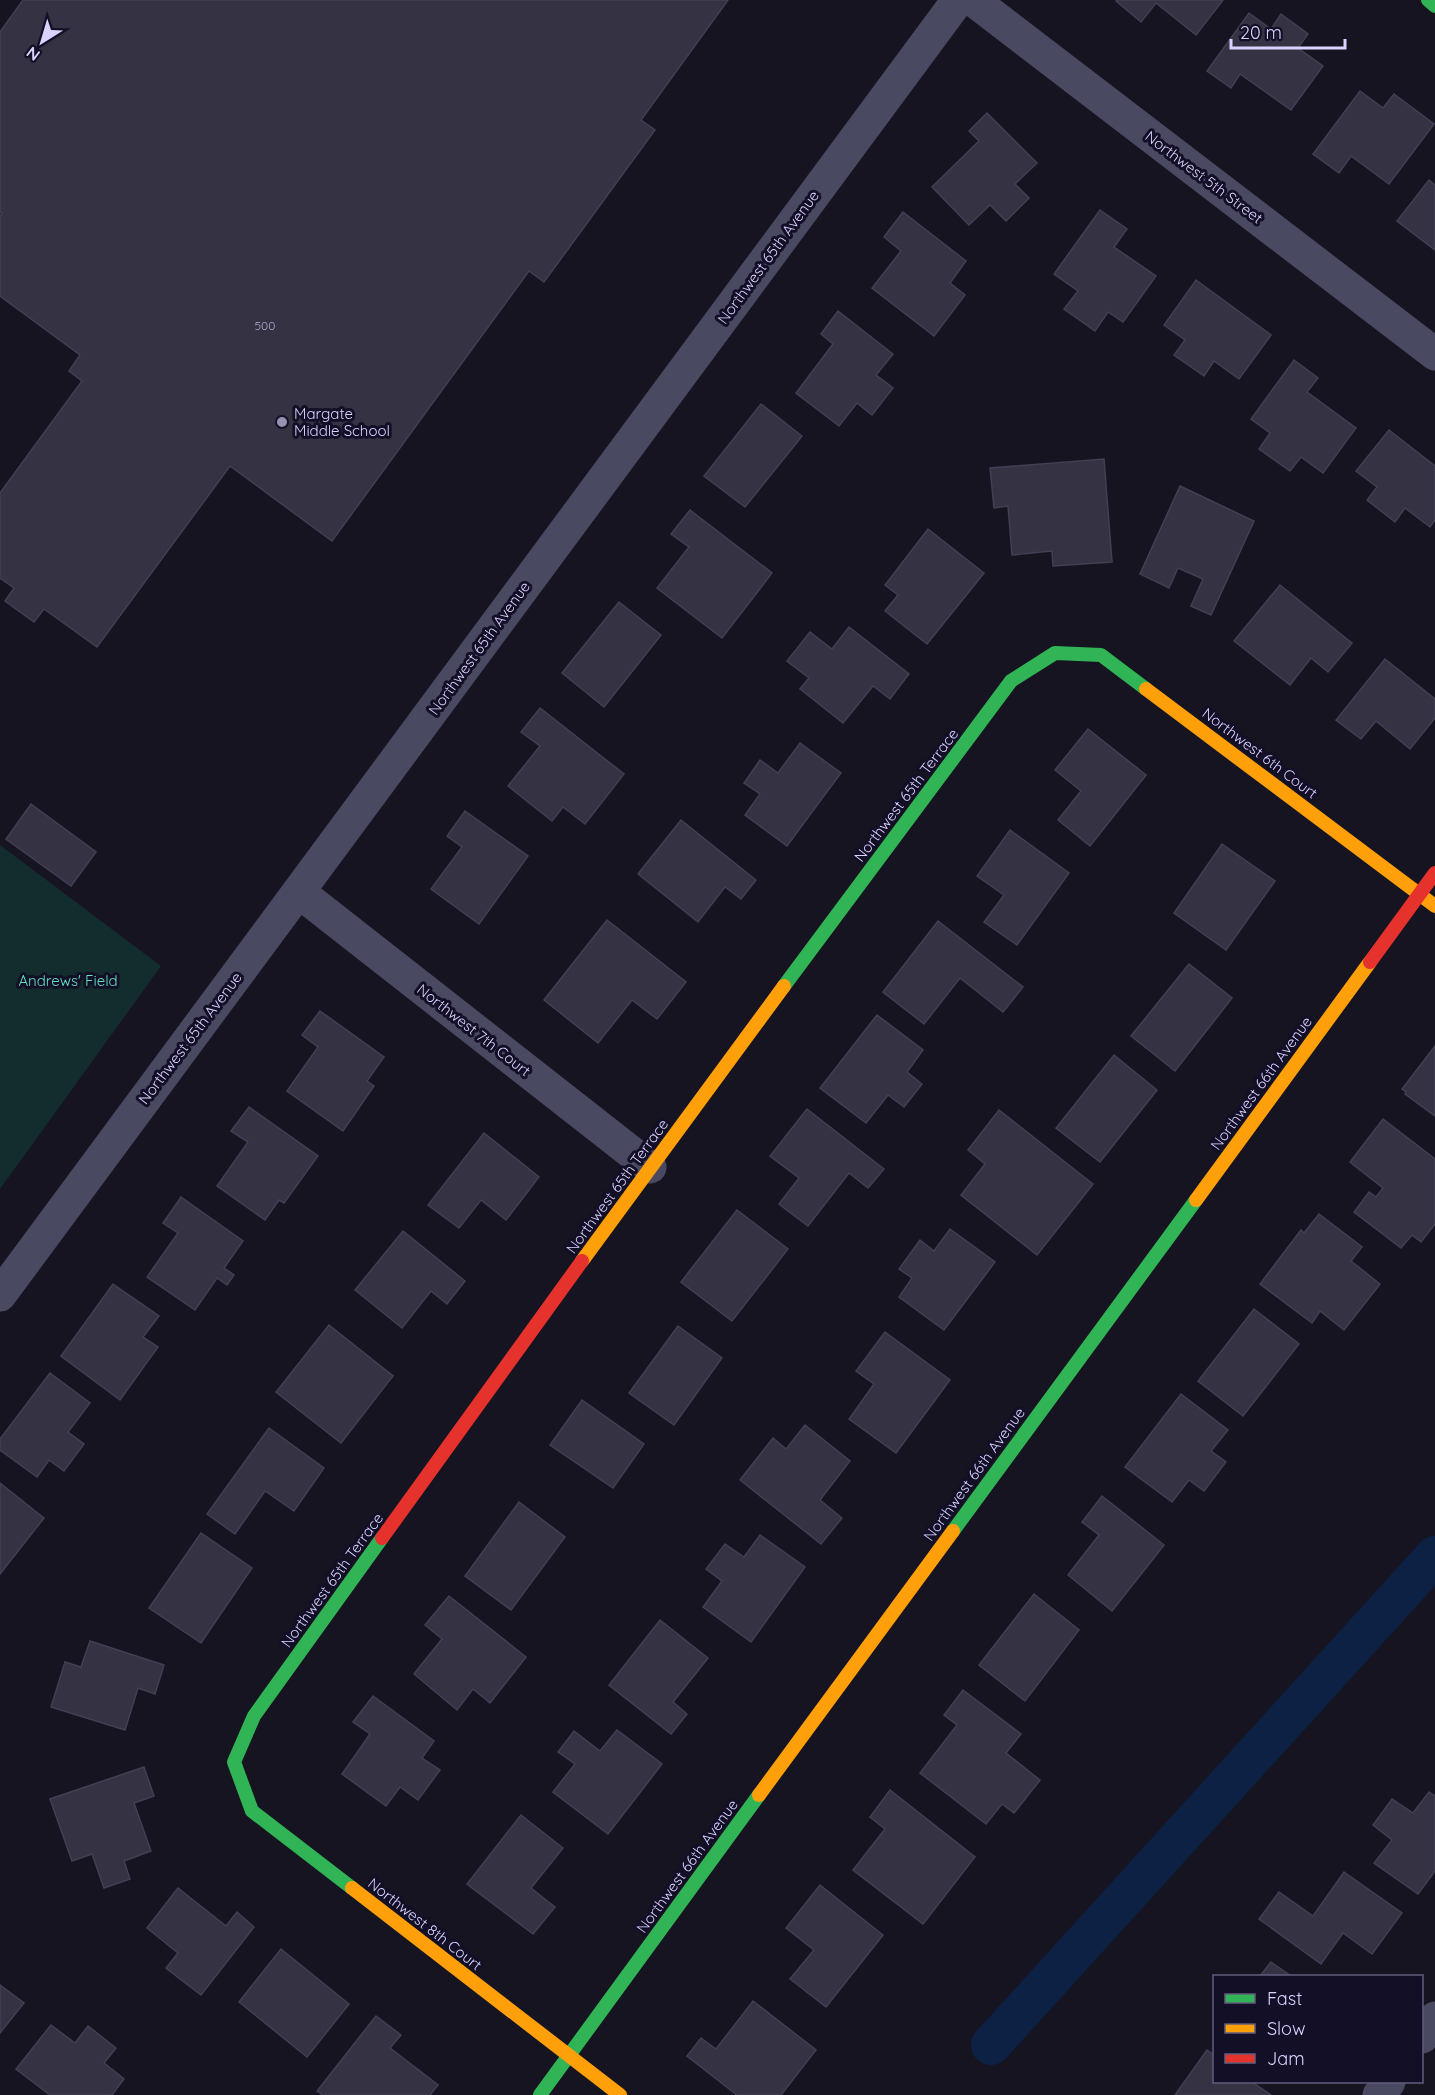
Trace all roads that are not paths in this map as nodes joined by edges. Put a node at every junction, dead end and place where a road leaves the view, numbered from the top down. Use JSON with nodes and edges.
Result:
{"nodes":[{"id":1,"x":958,"y":0,"type":"edge"},
{"id":2,"x":973,"y":0,"type":"edge"},
{"id":3,"x":1428,"y":0,"type":"edge"},
{"id":4,"x":1435,"y":6,"type":"edge"},
{"id":5,"x":1435,"y":354,"type":"edge"},
{"id":6,"x":1055,"y":653,"type":"joint"},
{"id":7,"x":1435,"y":873,"type":"edge"},
{"id":8,"x":299,"y":891,"type":"junction"},
{"id":9,"x":1420,"y":894,"type":"junction"},
{"id":10,"x":1435,"y":906,"type":"edge"},
{"id":11,"x":650,"y":1167,"type":"junction"},
{"id":12,"x":0,"y":1295,"type":"edge"},
{"id":13,"x":234,"y":1762,"type":"joint"},
{"id":14,"x":1435,"y":2018,"type":"edge"},
{"id":15,"x":1423,"y":2036,"type":"edge"},
{"id":16,"x":569,"y":2055,"type":"junction"},
{"id":17,"x":1388,"y":2083,"type":"edge"},
{"id":18,"x":540,"y":2095,"type":"edge"},
{"id":19,"x":620,"y":2095,"type":"edge"},
{"id":20,"x":1379,"y":2095,"type":"edge"}],
"edges":[{"from":1,"to":8,"type":"street","name":"Northwest 65th Avenue"},
{"from":2,"to":5,"type":"street","name":"Northwest 5th Street"},
{"from":3,"to":4,"type":"street"},
{"from":6,"to":9,"type":"street","name":"Northwest 6th Court"},
{"from":6,"to":11,"type":"street","name":"Northwest 65th Terrace"},
{"from":7,"to":9,"type":"street","name":"Northwest 66th Avenue"},
{"from":8,"to":11,"type":"street","name":"Northwest 7th Court"},
{"from":8,"to":12,"type":"street","name":"Northwest 65th Avenue"},
{"from":9,"to":10,"type":"street","name":"Northwest 6th Court"},
{"from":9,"to":16,"type":"street","name":"Northwest 66th Avenue"},
{"from":11,"to":13,"type":"street","name":"Northwest 65th Terrace"},
{"from":13,"to":16,"type":"street","name":"Northwest 8th Court"},
{"from":14,"to":15,"type":"street"},
{"from":16,"to":18,"type":"street","name":"Northwest 66th Avenue"},
{"from":16,"to":19,"type":"street","name":"Northwest 8th Court"},
{"from":17,"to":20,"type":"street"}]}
